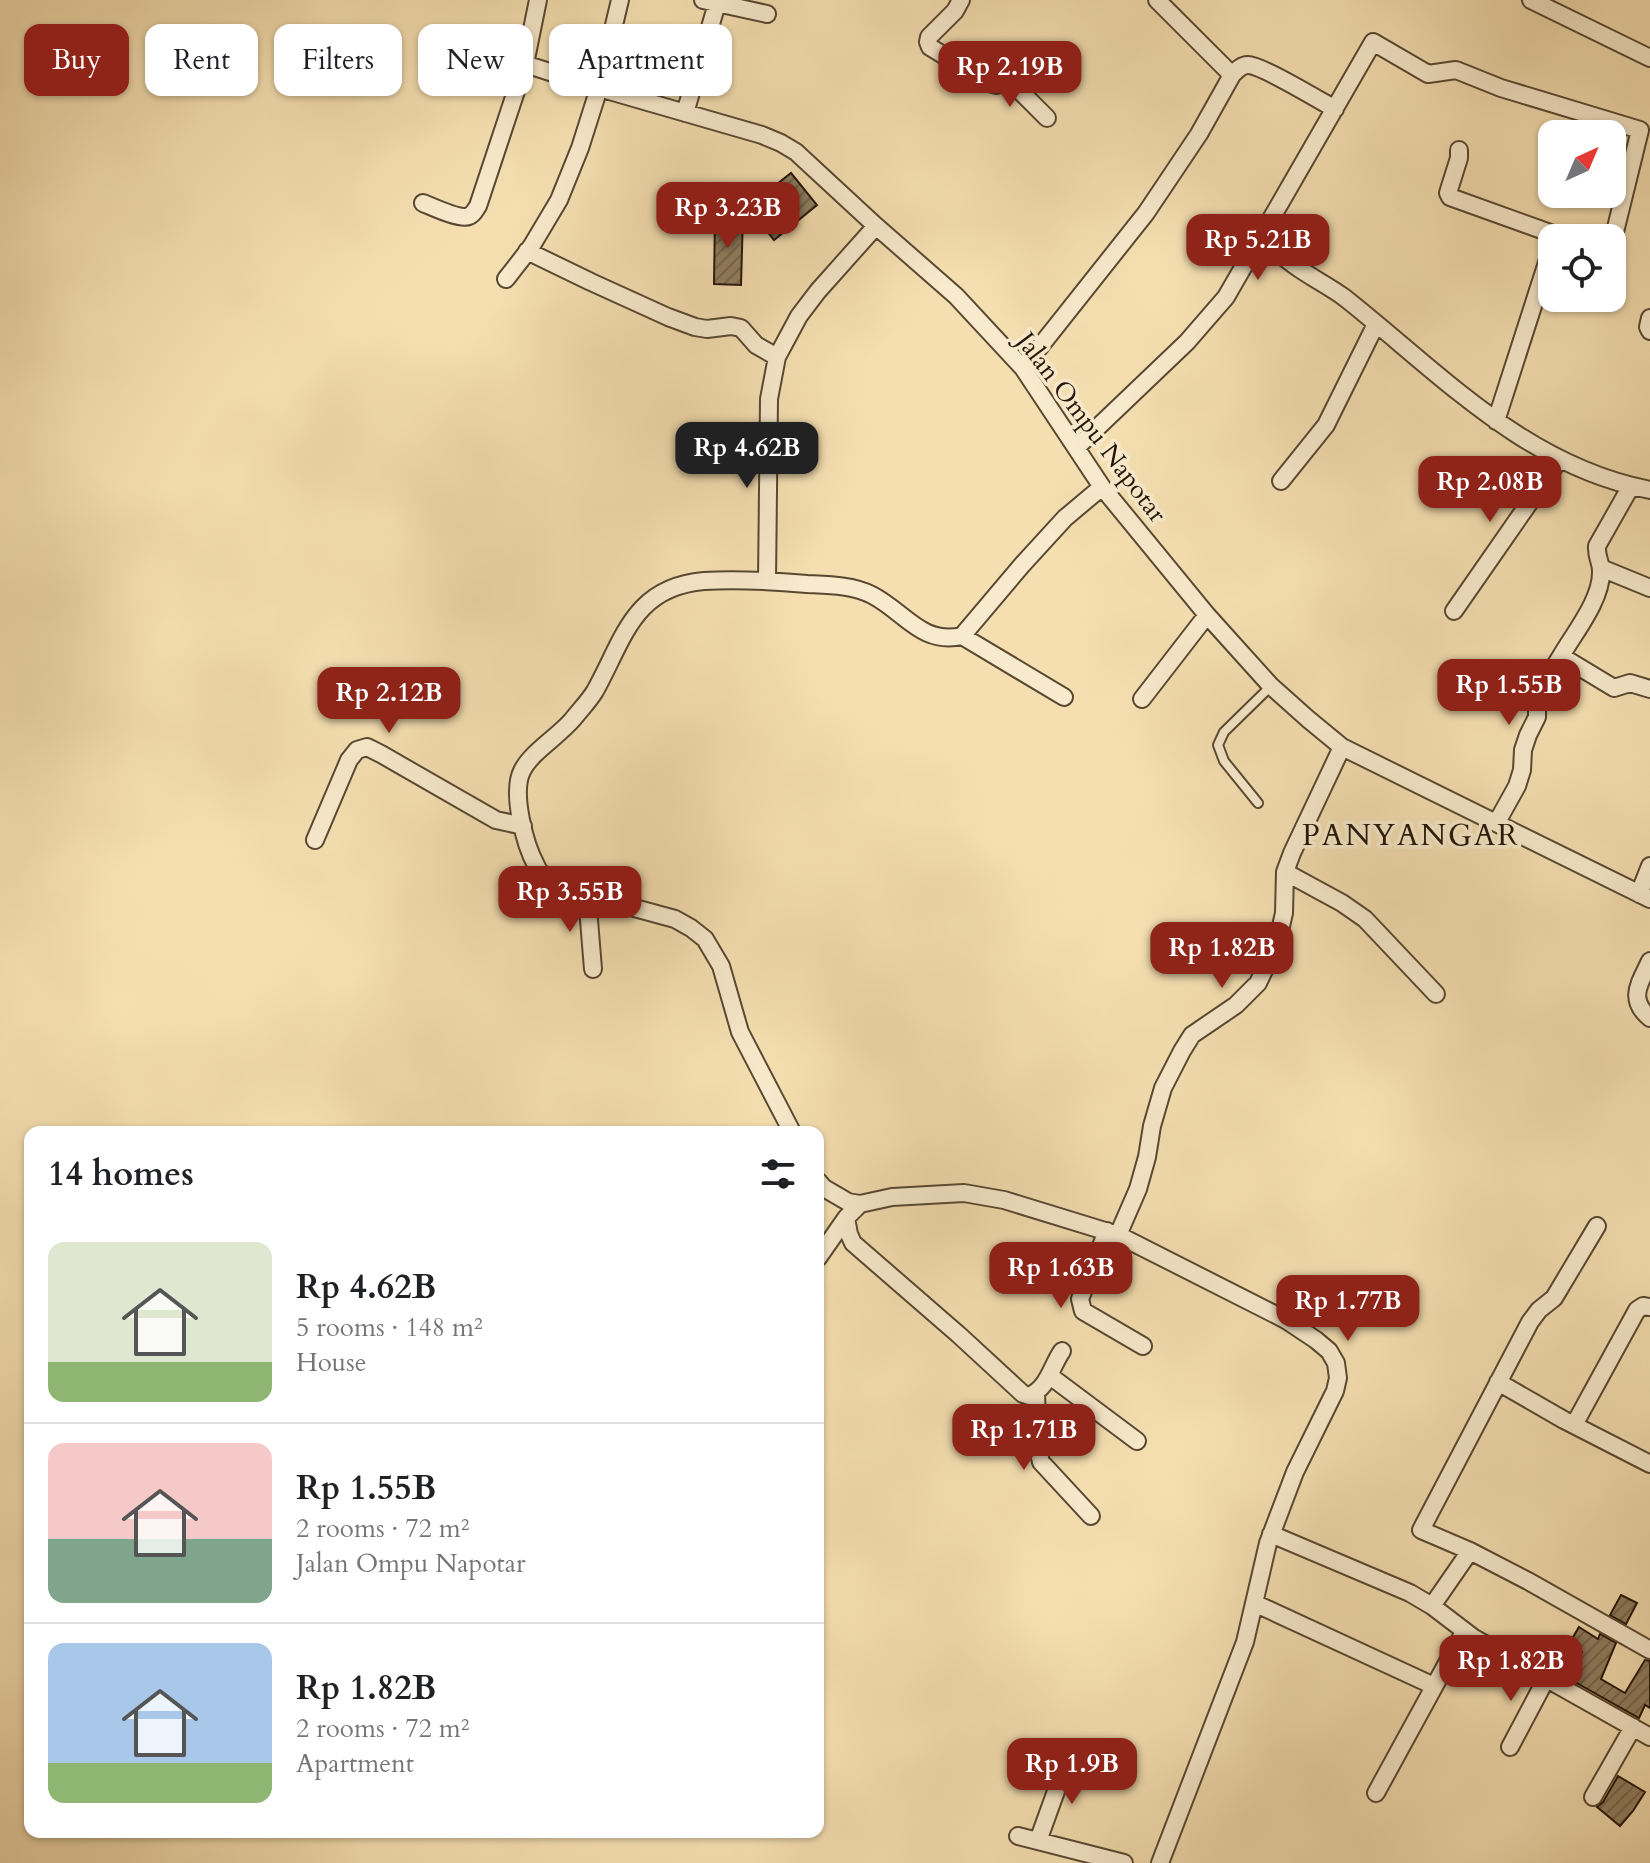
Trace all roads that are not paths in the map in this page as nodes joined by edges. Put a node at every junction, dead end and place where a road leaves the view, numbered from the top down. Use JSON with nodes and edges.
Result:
{"nodes":[{"id":1,"x":538,"y":0,"type":"edge"},
{"id":2,"x":620,"y":0,"type":"edge"},
{"id":3,"x":961,"y":0,"type":"edge"},
{"id":4,"x":1157,"y":0,"type":"edge"},
{"id":5,"x":1531,"y":0,"type":"edge"},
{"id":6,"x":713,"y":1,"type":"edge"},
{"id":7,"x":767,"y":14,"type":"dead end"},
{"id":8,"x":614,"y":24,"type":"edge"},
{"id":9,"x":533,"y":25,"type":"edge"},
{"id":10,"x":1650,"y":58,"type":"edge"},
{"id":11,"x":1232,"y":75,"type":"junction"},
{"id":12,"x":514,"y":96,"type":"edge"},
{"id":13,"x":596,"y":96,"type":"edge"},
{"id":14,"x":627,"y":96,"type":"edge"},
{"id":15,"x":1335,"y":109,"type":"junction"},
{"id":16,"x":685,"y":113,"type":"junction"},
{"id":17,"x":1047,"y":118,"type":"dead end"},
{"id":18,"x":1645,"y":131,"type":"edge"},
{"id":19,"x":1459,"y":150,"type":"dead end"},
{"id":20,"x":423,"y":203,"type":"dead end"},
{"id":21,"x":1618,"y":224,"type":"edge"},
{"id":22,"x":876,"y":226,"type":"junction"},
{"id":23,"x":1538,"y":233,"type":"edge"},
{"id":24,"x":1262,"y":238,"type":"junction"},
{"id":25,"x":527,"y":251,"type":"junction"},
{"id":26,"x":506,"y":279,"type":"dead end"},
{"id":27,"x":1538,"y":296,"type":"edge"},
{"id":28,"x":1650,"y":318,"type":"edge"},
{"id":29,"x":1376,"y":324,"type":"junction"},
{"id":30,"x":1650,"y":331,"type":"edge"},
{"id":31,"x":777,"y":357,"type":"junction"},
{"id":32,"x":1023,"y":368,"type":"junction"},
{"id":33,"x":1496,"y":421,"type":"junction"},
{"id":34,"x":1077,"y":447,"type":"junction"},
{"id":35,"x":1559,"y":460,"type":"junction"},
{"id":36,"x":1281,"y":481,"type":"dead end"},
{"id":37,"x":1631,"y":486,"type":"junction"},
{"id":38,"x":1102,"y":487,"type":"junction"},
{"id":39,"x":1650,"y":490,"type":"edge"},
{"id":40,"x":1601,"y":568,"type":"junction"},
{"id":41,"x":767,"y":581,"type":"junction"},
{"id":42,"x":1650,"y":588,"type":"edge"},
{"id":43,"x":1454,"y":611,"type":"dead end"},
{"id":44,"x":1207,"y":615,"type":"junction"},
{"id":45,"x":962,"y":636,"type":"junction"},
{"id":46,"x":1561,"y":656,"type":"junction"},
{"id":47,"x":1271,"y":686,"type":"junction"},
{"id":48,"x":1650,"y":689,"type":"edge"},
{"id":49,"x":1064,"y":697,"type":"dead end"},
{"id":50,"x":1142,"y":699,"type":"dead end"},
{"id":51,"x":1342,"y":747,"type":"junction"},
{"id":52,"x":1258,"y":803,"type":"dead end"},
{"id":53,"x":1497,"y":822,"type":"junction"},
{"id":54,"x":523,"y":826,"type":"junction"},
{"id":55,"x":315,"y":840,"type":"dead end"},
{"id":56,"x":1650,"y":866,"type":"edge"},
{"id":57,"x":1285,"y":872,"type":"junction"},
{"id":58,"x":587,"y":896,"type":"junction"},
{"id":59,"x":1644,"y":897,"type":"edge"},
{"id":60,"x":1650,"y":961,"type":"edge"},
{"id":61,"x":593,"y":969,"type":"dead end"},
{"id":62,"x":1436,"y":994,"type":"dead end"},
{"id":63,"x":1650,"y":1018,"type":"edge"},
{"id":64,"x":789,"y":1126,"type":"edge"},
{"id":65,"x":824,"y":1188,"type":"edge"},
{"id":66,"x":860,"y":1204,"type":"junction"},
{"id":67,"x":846,"y":1218,"type":"junction"},
{"id":68,"x":1597,"y":1226,"type":"dead end"},
{"id":69,"x":1113,"y":1233,"type":"junction"},
{"id":70,"x":824,"y":1249,"type":"edge"},
{"id":71,"x":1650,"y":1307,"type":"edge"},
{"id":72,"x":1143,"y":1346,"type":"dead end"},
{"id":73,"x":1062,"y":1351,"type":"dead end"},
{"id":74,"x":1050,"y":1376,"type":"junction"},
{"id":75,"x":1498,"y":1382,"type":"junction"},
{"id":76,"x":1036,"y":1393,"type":"junction"},
{"id":77,"x":1574,"y":1425,"type":"junction"},
{"id":78,"x":1137,"y":1441,"type":"dead end"},
{"id":79,"x":1650,"y":1464,"type":"edge"},
{"id":80,"x":1091,"y":1516,"type":"dead end"},
{"id":81,"x":1271,"y":1534,"type":"junction"},
{"id":82,"x":1470,"y":1551,"type":"junction"},
{"id":83,"x":1254,"y":1603,"type":"junction"},
{"id":84,"x":1432,"y":1606,"type":"junction"},
{"id":85,"x":1464,"y":1632,"type":"junction"},
{"id":86,"x":1650,"y":1650,"type":"edge"},
{"id":87,"x":1546,"y":1679,"type":"junction"},
{"id":88,"x":1434,"y":1686,"type":"junction"},
{"id":89,"x":1633,"y":1727,"type":"junction"},
{"id":90,"x":1650,"y":1737,"type":"edge"},
{"id":91,"x":1510,"y":1747,"type":"dead end"},
{"id":92,"x":1068,"y":1758,"type":"dead end"},
{"id":93,"x":1376,"y":1793,"type":"dead end"},
{"id":94,"x":1593,"y":1797,"type":"dead end"},
{"id":95,"x":1018,"y":1836,"type":"dead end"},
{"id":96,"x":1038,"y":1841,"type":"junction"},
{"id":97,"x":1124,"y":1863,"type":"edge"},
{"id":98,"x":1160,"y":1863,"type":"edge"}],
"edges":[{"from":1,"to":9,"type":"street"},
{"from":2,"to":8,"type":"street"},
{"from":3,"to":17,"type":"street"},
{"from":4,"to":11,"type":"street"},
{"from":5,"to":10,"type":"street"},
{"from":6,"to":7,"type":"street"},
{"from":6,"to":16,"type":"street"},
{"from":11,"to":15,"type":"street"},
{"from":11,"to":32,"type":"street"},
{"from":12,"to":20,"type":"street"},
{"from":13,"to":25,"type":"street"},
{"from":14,"to":16,"type":"street","name":"Jalan Ompu Napotar"},
{"from":15,"to":18,"type":"street"},
{"from":15,"to":24,"type":"street"},
{"from":16,"to":22,"type":"street","name":"Jalan Ompu Napotar"},
{"from":18,"to":21,"type":"street"},
{"from":19,"to":23,"type":"street"},
{"from":22,"to":31,"type":"street"},
{"from":22,"to":32,"type":"street","name":"Jalan Ompu Napotar"},
{"from":24,"to":29,"type":"street"},
{"from":24,"to":34,"type":"street"},
{"from":25,"to":26,"type":"street"},
{"from":25,"to":31,"type":"street"},
{"from":27,"to":33,"type":"street"},
{"from":28,"to":30,"type":"street"},
{"from":29,"to":33,"type":"street"},
{"from":29,"to":36,"type":"street"},
{"from":31,"to":41,"type":"street"},
{"from":32,"to":34,"type":"street","name":"Jalan Ompu Napotar"},
{"from":33,"to":35,"type":"street"},
{"from":34,"to":38,"type":"street","name":"Jalan Ompu Napotar"},
{"from":35,"to":37,"type":"street"},
{"from":35,"to":43,"type":"street"},
{"from":37,"to":39,"type":"street"},
{"from":37,"to":40,"type":"street"},
{"from":38,"to":44,"type":"street","name":"Jalan Ompu Napotar"},
{"from":38,"to":45,"type":"street"},
{"from":40,"to":42,"type":"street"},
{"from":40,"to":46,"type":"street"},
{"from":41,"to":45,"type":"street"},
{"from":41,"to":54,"type":"street"},
{"from":44,"to":47,"type":"street","name":"Jalan Ompu Napotar"},
{"from":44,"to":50,"type":"street"},
{"from":45,"to":49,"type":"street"},
{"from":46,"to":48,"type":"street"},
{"from":46,"to":53,"type":"street"},
{"from":47,"to":51,"type":"street","name":"Jalan Ompu Napotar"},
{"from":47,"to":52,"type":"lane"},
{"from":51,"to":53,"type":"street","name":"Jalan Ompu Napotar"},
{"from":51,"to":57,"type":"street"},
{"from":53,"to":59,"type":"street","name":"Jalan Ompu Napotar"},
{"from":54,"to":55,"type":"street"},
{"from":54,"to":58,"type":"street"},
{"from":56,"to":59,"type":"street"},
{"from":57,"to":62,"type":"street"},
{"from":57,"to":69,"type":"street"},
{"from":58,"to":61,"type":"street"},
{"from":58,"to":64,"type":"street"},
{"from":60,"to":63,"type":"street"},
{"from":65,"to":66,"type":"street"},
{"from":66,"to":67,"type":"street"},
{"from":66,"to":69,"type":"street"},
{"from":67,"to":70,"type":"street"},
{"from":67,"to":76,"type":"street"},
{"from":68,"to":75,"type":"street"},
{"from":69,"to":72,"type":"street"},
{"from":69,"to":81,"type":"street"},
{"from":71,"to":77,"type":"street"},
{"from":73,"to":74,"type":"street"},
{"from":74,"to":76,"type":"street"},
{"from":74,"to":78,"type":"street"},
{"from":75,"to":77,"type":"street"},
{"from":75,"to":82,"type":"street"},
{"from":76,"to":80,"type":"street"},
{"from":77,"to":79,"type":"street"},
{"from":81,"to":83,"type":"street"},
{"from":81,"to":84,"type":"street"},
{"from":82,"to":84,"type":"street"},
{"from":82,"to":86,"type":"street"},
{"from":83,"to":88,"type":"street"},
{"from":83,"to":98,"type":"street"},
{"from":84,"to":85,"type":"street"},
{"from":85,"to":87,"type":"street"},
{"from":85,"to":88,"type":"street"},
{"from":87,"to":89,"type":"street"},
{"from":87,"to":91,"type":"street"},
{"from":88,"to":93,"type":"street"},
{"from":89,"to":90,"type":"street"},
{"from":89,"to":94,"type":"street"},
{"from":92,"to":96,"type":"street"},
{"from":95,"to":96,"type":"street"},
{"from":96,"to":97,"type":"street"}]}
